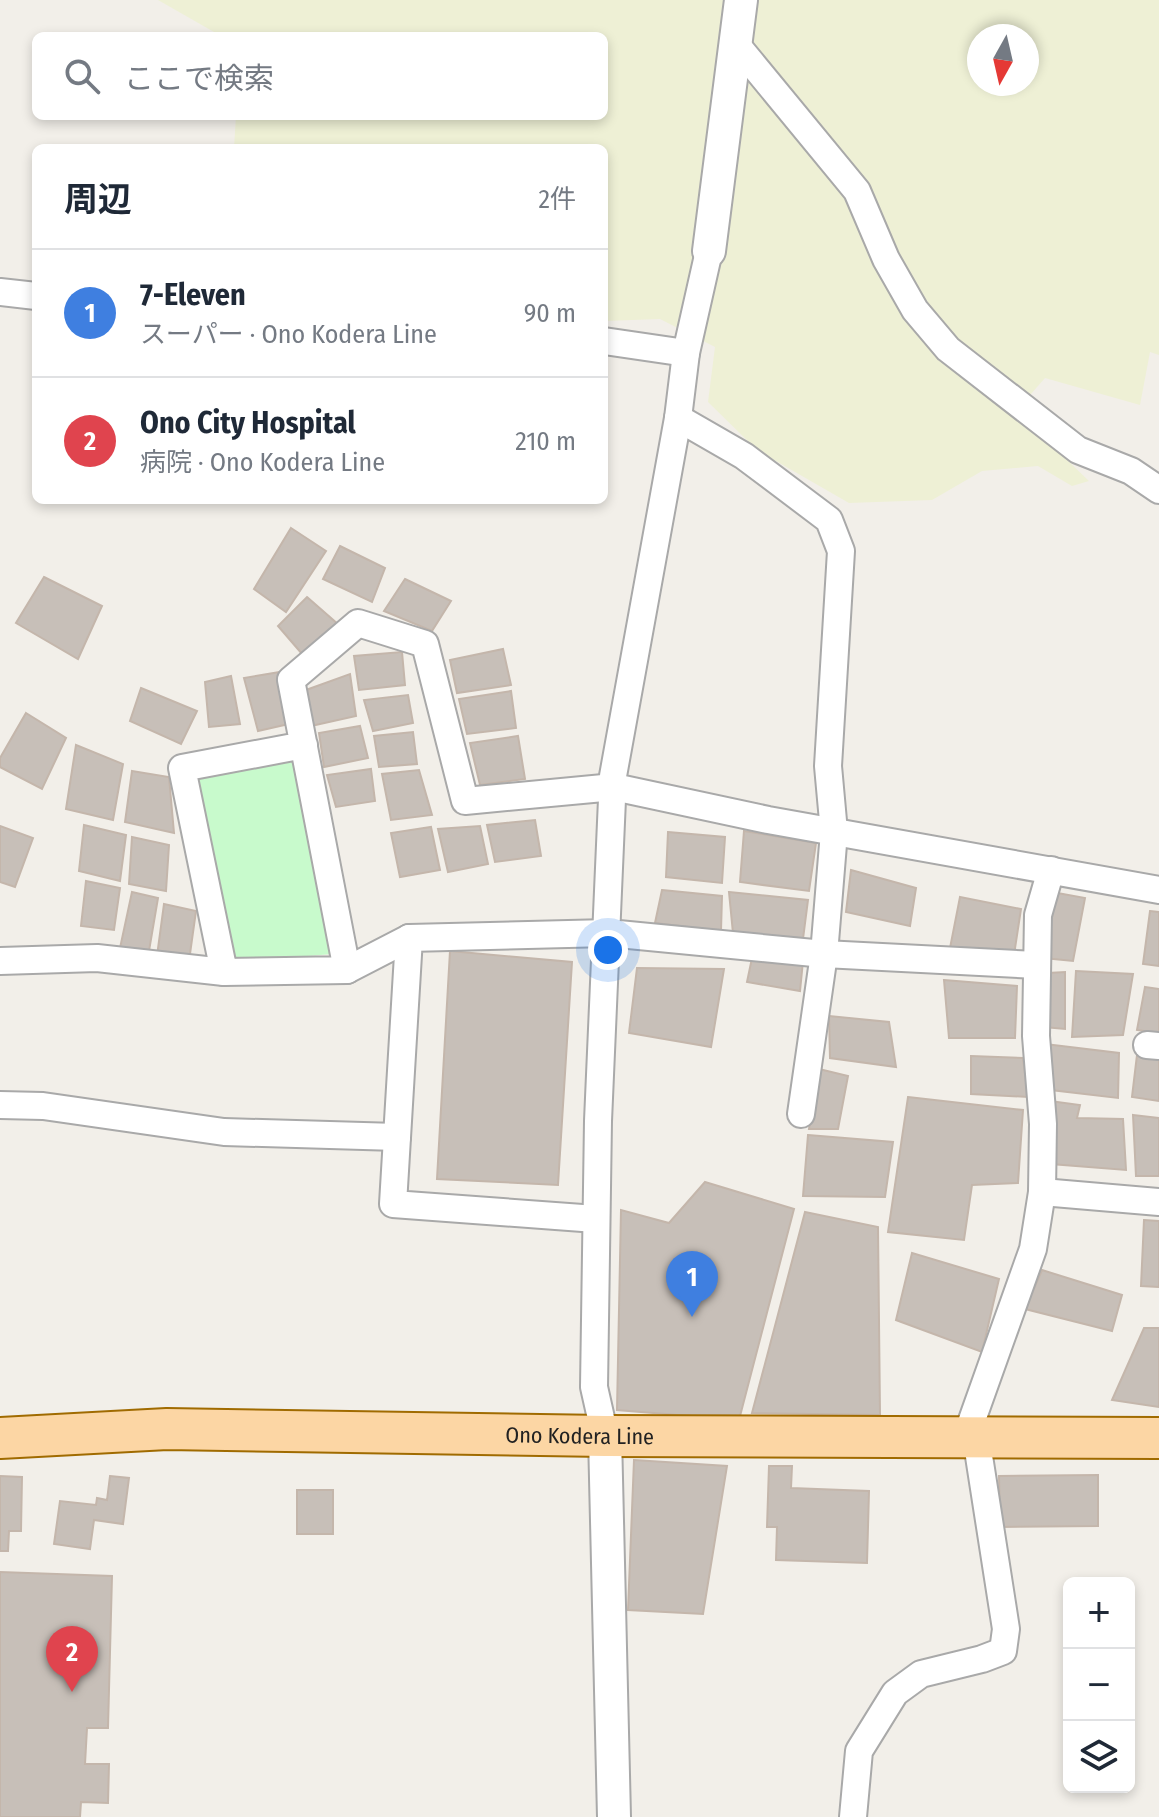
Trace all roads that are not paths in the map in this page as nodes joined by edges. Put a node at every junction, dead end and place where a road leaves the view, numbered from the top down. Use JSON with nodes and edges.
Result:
{"nodes":[{"id":1,"x":741,"y":0,"type":"edge"},
{"id":2,"x":736,"y":44,"type":"junction"},
{"id":3,"x":709,"y":251,"type":"joint"},
{"id":4,"x":0,"y":292,"type":"edge"},
{"id":5,"x":32,"y":296,"type":"edge"},
{"id":6,"x":608,"y":342,"type":"edge"},
{"id":7,"x":686,"y":353,"type":"junction"},
{"id":8,"x":678,"y":418,"type":"junction"},
{"id":9,"x":1159,"y":490,"type":"edge"},
{"id":10,"x":304,"y":745,"type":"junction"},
{"id":11,"x":614,"y":787,"type":"junction"},
{"id":12,"x":834,"y":832,"type":"junction"},
{"id":13,"x":1051,"y":870,"type":"junction"},
{"id":14,"x":1159,"y":890,"type":"edge"},
{"id":15,"x":608,"y":933,"type":"junction"},
{"id":16,"x":409,"y":938,"type":"junction"},
{"id":17,"x":824,"y":954,"type":"junction"},
{"id":18,"x":0,"y":961,"type":"edge"},
{"id":19,"x":1037,"y":965,"type":"junction"},
{"id":20,"x":347,"y":970,"type":"junction"},
{"id":21,"x":224,"y":972,"type":"junction"},
{"id":22,"x":0,"y":1105,"type":"edge"},
{"id":23,"x":801,"y":1114,"type":"dead end"},
{"id":24,"x":397,"y":1137,"type":"junction"},
{"id":25,"x":1042,"y":1192,"type":"junction"},
{"id":26,"x":1159,"y":1202,"type":"edge"},
{"id":27,"x":596,"y":1219,"type":"junction"},
{"id":28,"x":605,"y":1436,"type":"junction"},
{"id":29,"x":971,"y":1437,"type":"junction"},
{"id":30,"x":0,"y":1438,"type":"edge"},
{"id":31,"x":1159,"y":1438,"type":"edge"},
{"id":32,"x":614,"y":1817,"type":"edge"},
{"id":33,"x":853,"y":1817,"type":"edge"}],
"edges":[{"from":1,"to":2,"type":"street"},
{"from":2,"to":3,"type":"street"},
{"from":2,"to":9,"type":"street"},
{"from":3,"to":7,"type":"street"},
{"from":4,"to":5,"type":"street"},
{"from":6,"to":7,"type":"street"},
{"from":7,"to":8,"type":"street"},
{"from":8,"to":11,"type":"street"},
{"from":8,"to":12,"type":"street"},
{"from":10,"to":11,"type":"street"},
{"from":10,"to":20,"type":"street"},
{"from":10,"to":21,"type":"street"},
{"from":11,"to":12,"type":"street"},
{"from":11,"to":15,"type":"street"},
{"from":12,"to":13,"type":"street"},
{"from":12,"to":17,"type":"street"},
{"from":13,"to":14,"type":"street"},
{"from":13,"to":19,"type":"street"},
{"from":15,"to":16,"type":"street"},
{"from":15,"to":17,"type":"street"},
{"from":15,"to":27,"type":"street"},
{"from":16,"to":20,"type":"street"},
{"from":16,"to":24,"type":"street"},
{"from":17,"to":19,"type":"street"},
{"from":17,"to":23,"type":"street"},
{"from":18,"to":21,"type":"street"},
{"from":19,"to":25,"type":"street"},
{"from":20,"to":21,"type":"street"},
{"from":22,"to":24,"type":"street"},
{"from":24,"to":27,"type":"street"},
{"from":25,"to":26,"type":"street"},
{"from":25,"to":29,"type":"street"},
{"from":27,"to":28,"type":"street"},
{"from":28,"to":29,"type":"main road","name":"Ono Kodera Line"},
{"from":28,"to":30,"type":"main road","name":"Ono Kodera Line"},
{"from":28,"to":32,"type":"street"},
{"from":29,"to":31,"type":"main road","name":"Ono Kodera Line"},
{"from":29,"to":33,"type":"street"}]}
